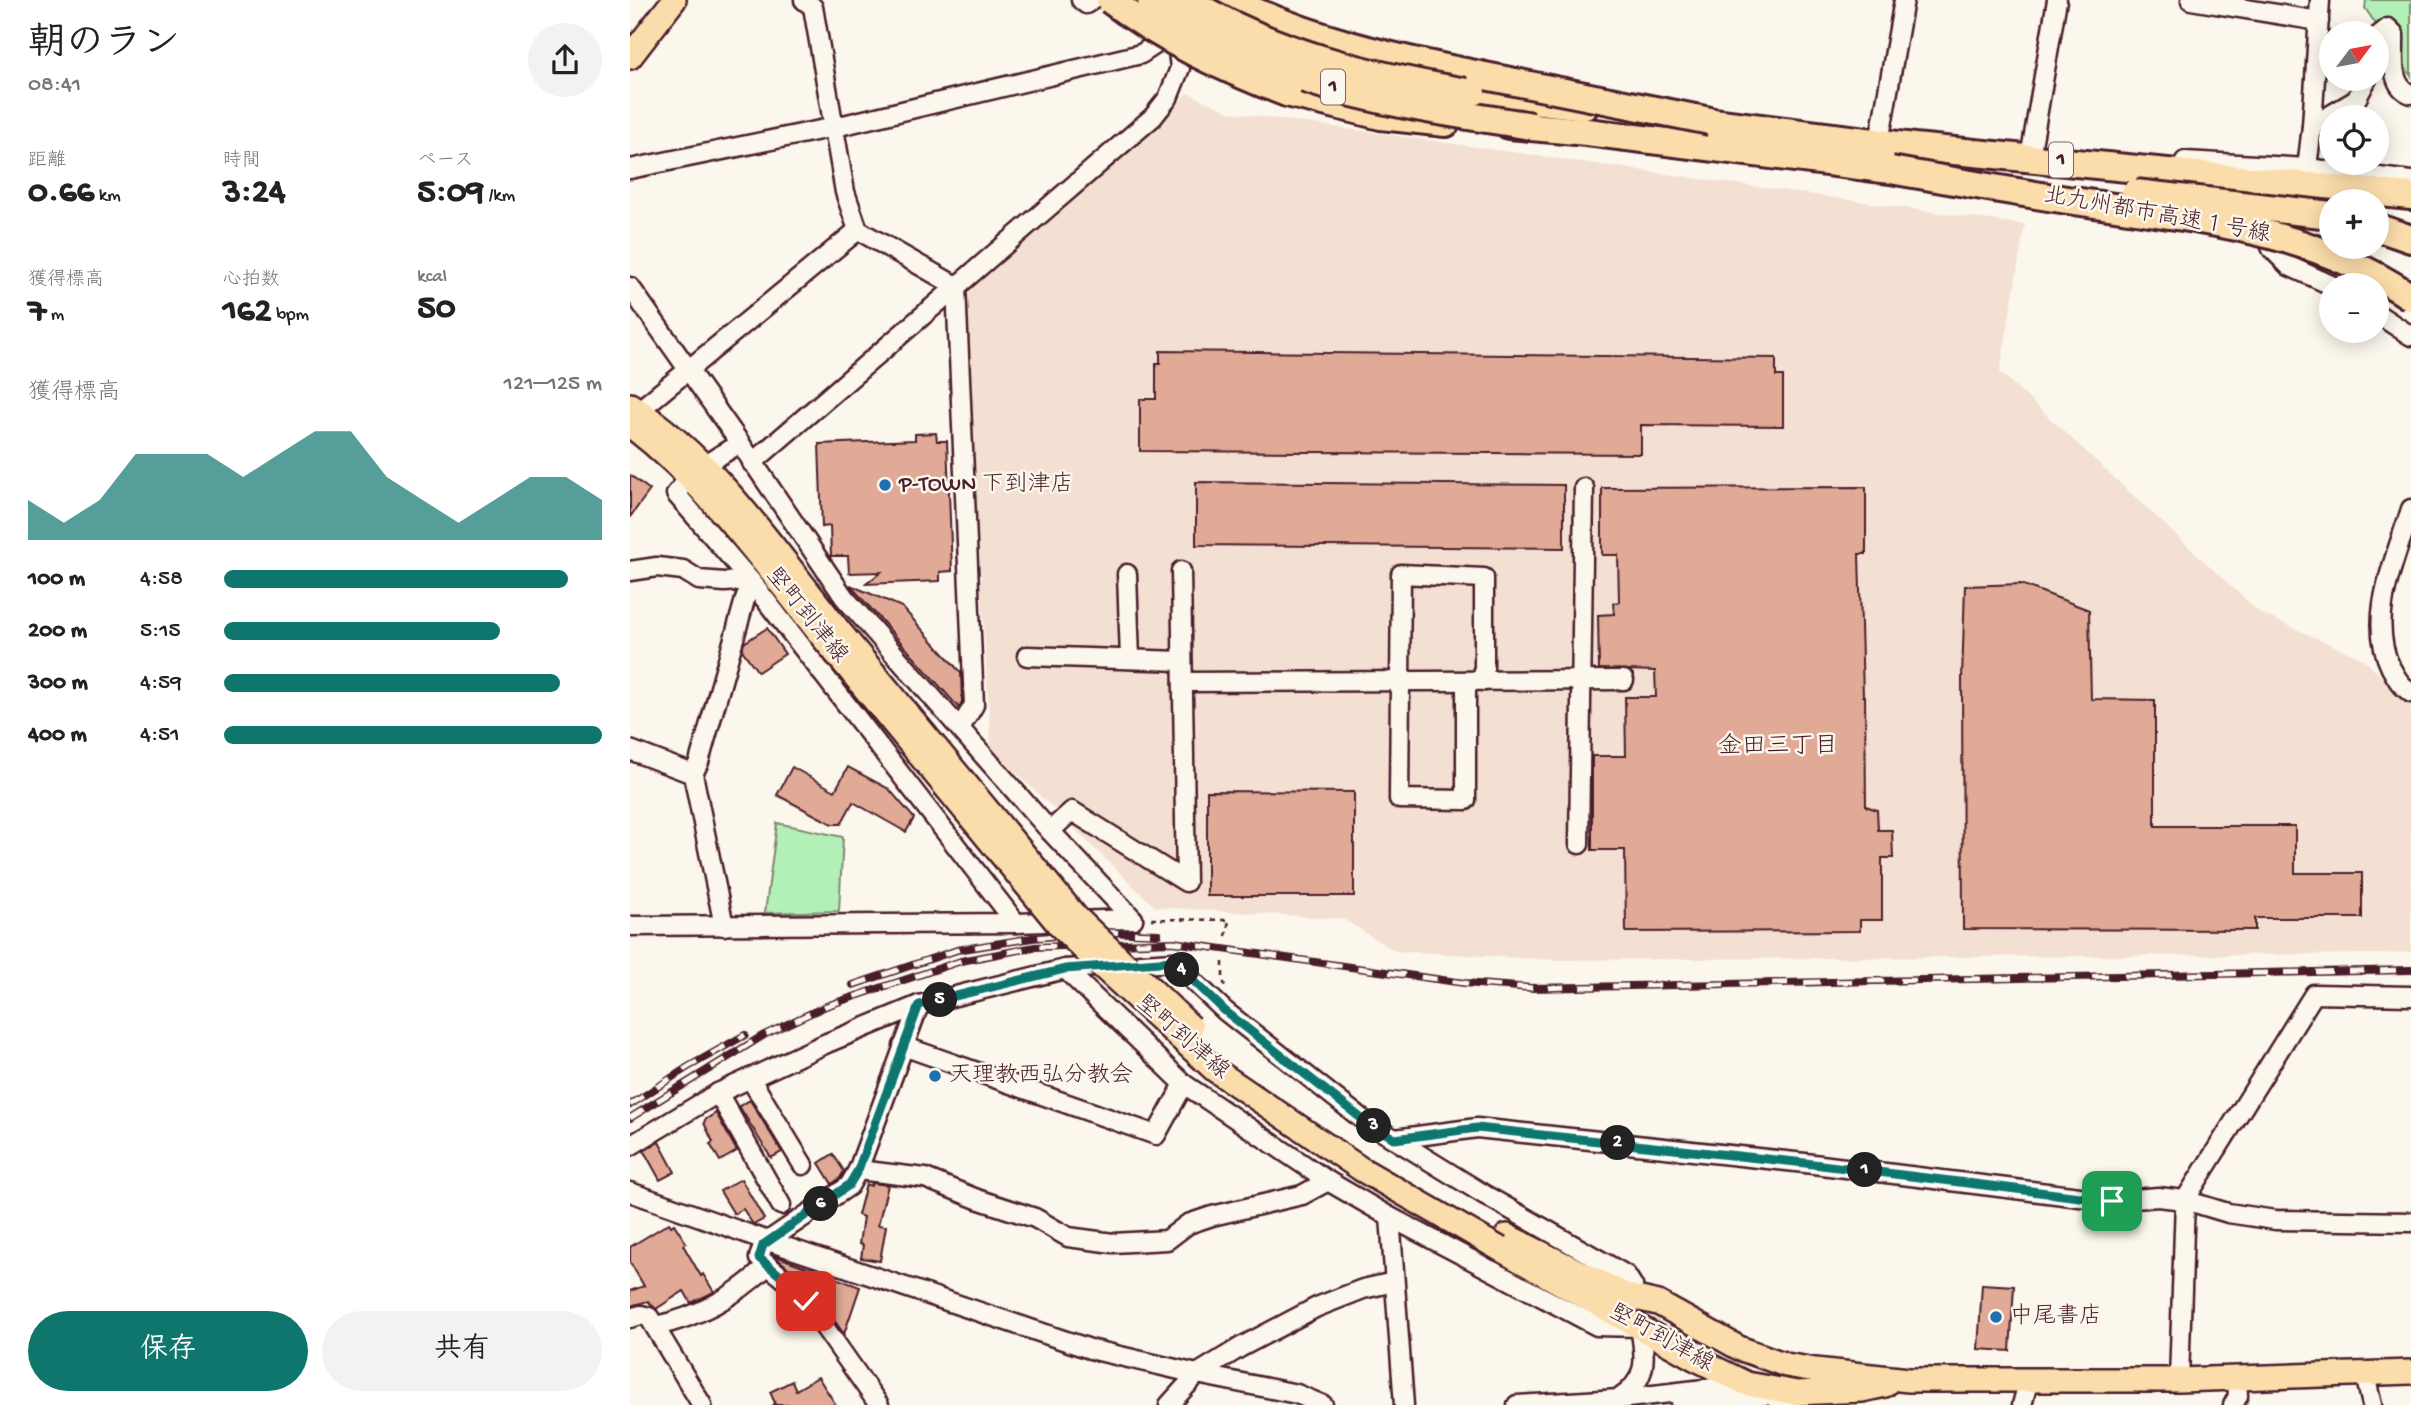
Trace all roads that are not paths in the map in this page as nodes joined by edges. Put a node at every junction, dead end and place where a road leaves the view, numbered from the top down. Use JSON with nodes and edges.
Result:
{"nodes":[{"id":1,"x":674,"y":0,"type":"edge"},
{"id":2,"x":1081,"y":0,"type":"edge"},
{"id":3,"x":1092,"y":0,"type":"edge"},
{"id":4,"x":1110,"y":0,"type":"edge"},
{"id":5,"x":1129,"y":0,"type":"edge"},
{"id":6,"x":1152,"y":0,"type":"edge"},
{"id":7,"x":1904,"y":0,"type":"edge"},
{"id":8,"x":2057,"y":0,"type":"edge"},
{"id":9,"x":2191,"y":0,"type":"edge"},
{"id":10,"x":2319,"y":0,"type":"edge"},
{"id":11,"x":1207,"y":1,"type":"edge"},
{"id":12,"x":815,"y":2,"type":"edge"},
{"id":13,"x":2319,"y":21,"type":"junction"},
{"id":14,"x":2389,"y":29,"type":"edge"},
{"id":15,"x":1176,"y":31,"type":"junction"},
{"id":16,"x":630,"y":57,"type":"edge"},
{"id":17,"x":2361,"y":91,"type":"edge"},
{"id":18,"x":2411,"y":94,"type":"edge"},
{"id":19,"x":1710,"y":121,"type":"junction"},
{"id":20,"x":1532,"y":126,"type":"junction"},
{"id":21,"x":2312,"y":126,"type":"junction"},
{"id":22,"x":835,"y":127,"type":"junction"},
{"id":23,"x":1881,"y":131,"type":"junction"},
{"id":24,"x":2032,"y":146,"type":"junction"},
{"id":25,"x":1914,"y":147,"type":"junction"},
{"id":26,"x":2307,"y":168,"type":"junction"},
{"id":27,"x":630,"y":169,"type":"edge"},
{"id":28,"x":1891,"y":170,"type":"junction"},
{"id":29,"x":2411,"y":181,"type":"edge"},
{"id":30,"x":2411,"y":196,"type":"edge"},
{"id":31,"x":2319,"y":213,"type":"edge"},
{"id":32,"x":2319,"y":214,"type":"edge"},
{"id":33,"x":2260,"y":221,"type":"junction"},
{"id":34,"x":2389,"y":222,"type":"edge"},
{"id":35,"x":2411,"y":225,"type":"edge"},
{"id":36,"x":2319,"y":229,"type":"edge"},
{"id":37,"x":858,"y":230,"type":"junction"},
{"id":38,"x":2389,"y":232,"type":"edge"},
{"id":39,"x":2389,"y":238,"type":"edge"},
{"id":40,"x":2411,"y":240,"type":"edge"},
{"id":41,"x":2319,"y":279,"type":"edge"},
{"id":42,"x":956,"y":286,"type":"junction"},
{"id":43,"x":630,"y":287,"type":"edge"},
{"id":44,"x":2411,"y":297,"type":"edge"},
{"id":45,"x":2389,"y":322,"type":"edge"},
{"id":46,"x":2411,"y":336,"type":"edge"},
{"id":47,"x":688,"y":370,"type":"junction"},
{"id":48,"x":632,"y":415,"type":"edge"},
{"id":49,"x":740,"y":443,"type":"junction"},
{"id":50,"x":752,"y":463,"type":"junction"},
{"id":51,"x":697,"y":470,"type":"junction"},
{"id":52,"x":1584,"y":488,"type":"dead end"},
{"id":53,"x":2411,"y":509,"type":"edge"},
{"id":54,"x":630,"y":571,"type":"edge"},
{"id":55,"x":1181,"y":571,"type":"dead end"},
{"id":56,"x":1127,"y":574,"type":"dead end"},
{"id":57,"x":752,"y":583,"type":"junction"},
{"id":58,"x":1027,"y":656,"type":"dead end"},
{"id":59,"x":1129,"y":659,"type":"junction"},
{"id":60,"x":1182,"y":661,"type":"junction"},
{"id":61,"x":1581,"y":680,"type":"junction"},
{"id":62,"x":1624,"y":680,"type":"dead end"},
{"id":63,"x":1400,"y":681,"type":"junction"},
{"id":64,"x":1475,"y":681,"type":"junction"},
{"id":65,"x":1182,"y":682,"type":"junction"},
{"id":66,"x":2411,"y":693,"type":"edge"},
{"id":67,"x":960,"y":728,"type":"junction"},
{"id":68,"x":630,"y":750,"type":"edge"},
{"id":69,"x":693,"y":774,"type":"junction"},
{"id":70,"x":1050,"y":831,"type":"junction"},
{"id":71,"x":1579,"y":844,"type":"dead end"},
{"id":72,"x":1016,"y":923,"type":"junction"},
{"id":73,"x":630,"y":926,"type":"edge"},
{"id":74,"x":724,"y":926,"type":"junction"},
{"id":75,"x":1065,"y":969,"type":"junction"},
{"id":76,"x":2411,"y":996,"type":"edge"},
{"id":77,"x":919,"y":1005,"type":"junction"},
{"id":78,"x":903,"y":1046,"type":"junction"},
{"id":79,"x":750,"y":1078,"type":"junction"},
{"id":80,"x":1184,"y":1084,"type":"junction"},
{"id":81,"x":718,"y":1093,"type":"junction"},
{"id":82,"x":1395,"y":1139,"type":"junction"},
{"id":83,"x":630,"y":1146,"type":"edge"},
{"id":84,"x":803,"y":1165,"type":"dead end"},
{"id":85,"x":858,"y":1170,"type":"junction"},
{"id":86,"x":1328,"y":1181,"type":"junction"},
{"id":87,"x":630,"y":1192,"type":"edge"},
{"id":88,"x":2185,"y":1200,"type":"junction"},
{"id":89,"x":781,"y":1205,"type":"dead end"},
{"id":90,"x":1390,"y":1217,"type":"junction"},
{"id":91,"x":2411,"y":1222,"type":"edge"},
{"id":92,"x":768,"y":1241,"type":"junction"},
{"id":93,"x":1504,"y":1242,"type":"junction"},
{"id":94,"x":767,"y":1265,"type":"junction"},
{"id":95,"x":1394,"y":1283,"type":"junction"},
{"id":96,"x":1627,"y":1296,"type":"junction"},
{"id":97,"x":630,"y":1318,"type":"edge"},
{"id":98,"x":655,"y":1326,"type":"junction"},
{"id":99,"x":1640,"y":1327,"type":"junction"},
{"id":100,"x":1736,"y":1361,"type":"junction"},
{"id":101,"x":2411,"y":1372,"type":"edge"},
{"id":102,"x":1197,"y":1374,"type":"junction"},
{"id":103,"x":2365,"y":1375,"type":"junction"},
{"id":104,"x":1859,"y":1376,"type":"junction"},
{"id":105,"x":2029,"y":1379,"type":"junction"},
{"id":106,"x":2237,"y":1379,"type":"junction"},
{"id":107,"x":1909,"y":1380,"type":"junction"},
{"id":108,"x":2179,"y":1380,"type":"junction"},
{"id":109,"x":1742,"y":1391,"type":"junction"},
{"id":110,"x":1783,"y":1394,"type":"edge"},
{"id":111,"x":1619,"y":1399,"type":"junction"},
{"id":112,"x":1826,"y":1401,"type":"edge"},
{"id":113,"x":1681,"y":1403,"type":"junction"},
{"id":114,"x":702,"y":1405,"type":"edge"},
{"id":115,"x":879,"y":1405,"type":"edge"},
{"id":116,"x":1169,"y":1405,"type":"edge"},
{"id":117,"x":1323,"y":1405,"type":"edge"},
{"id":118,"x":1404,"y":1405,"type":"edge"},
{"id":119,"x":1517,"y":1405,"type":"edge"},
{"id":120,"x":1703,"y":1405,"type":"edge"},
{"id":121,"x":2022,"y":1405,"type":"edge"},
{"id":122,"x":2233,"y":1405,"type":"edge"},
{"id":123,"x":2372,"y":1405,"type":"edge"}],
"edges":[{"from":1,"to":16,"type":"main road"},
{"from":2,"to":3,"type":"street"},
{"from":4,"to":20,"type":"highway","bridge":true},
{"from":5,"to":15,"type":"street"},
{"from":6,"to":20,"type":"highway","number":"1","bridge":true},
{"from":7,"to":23,"type":"street"},
{"from":8,"to":24,"type":"street"},
{"from":9,"to":13,"type":"street"},
{"from":10,"to":13,"type":"street"},
{"from":11,"to":15,"type":"street"},
{"from":11,"to":19,"type":"highway","bridge":true},
{"from":11,"to":19,"type":"highway","number":"1","bridge":true},
{"from":11,"to":23,"type":"street"},
{"from":12,"to":22,"type":"street"},
{"from":13,"to":21,"type":"street"},
{"from":14,"to":18,"type":"street"},
{"from":15,"to":22,"type":"street"},
{"from":15,"to":33,"type":"street"},
{"from":15,"to":42,"type":"street"},
{"from":17,"to":21,"type":"street"},
{"from":19,"to":25,"type":"highway","name":"北九州都市高速１号線","number":"1"},
{"from":20,"to":28,"type":"highway","name":"北九州都市高速１号線","number":"1"},
{"from":21,"to":26,"type":"street"},
{"from":22,"to":27,"type":"street"},
{"from":22,"to":37,"type":"street"},
{"from":23,"to":24,"type":"street"},
{"from":24,"to":26,"type":"street"},
{"from":25,"to":30,"type":"highway","name":"北九州都市高速１号線","number":"1"},
{"from":25,"to":31,"type":"highway","name":"北九州都市高速１号線","number":"1","bridge":true},
{"from":26,"to":29,"type":"street"},
{"from":28,"to":32,"type":"highway","name":"北九州都市高速１号線","number":"1","bridge":true},
{"from":28,"to":44,"type":"highway","name":"北九州都市高速１号線","number":"1","bridge":true},
{"from":33,"to":36,"type":"street"},
{"from":33,"to":41,"type":"street"},
{"from":34,"to":35,"type":"highway"},
{"from":37,"to":42,"type":"street"},
{"from":37,"to":47,"type":"street"},
{"from":38,"to":40,"type":"highway"},
{"from":39,"to":40,"type":"street"},
{"from":42,"to":50,"type":"street"},
{"from":42,"to":67,"type":"street"},
{"from":43,"to":47,"type":"street"},
{"from":45,"to":46,"type":"street"},
{"from":47,"to":48,"type":"street"},
{"from":47,"to":49,"type":"street"},
{"from":48,"to":51,"type":"main road","name":"堅町到津線"},
{"from":49,"to":50,"type":"street"},
{"from":49,"to":51,"type":"street"},
{"from":50,"to":67,"type":"street"},
{"from":51,"to":57,"type":"street"},
{"from":51,"to":93,"type":"main road","name":"堅町到津線","bridge":true},
{"from":52,"to":61,"type":"street"},
{"from":53,"to":66,"type":"street"},
{"from":54,"to":57,"type":"street"},
{"from":55,"to":60,"type":"street"},
{"from":56,"to":59,"type":"street"},
{"from":57,"to":69,"type":"street"},
{"from":57,"to":72,"type":"street"},
{"from":58,"to":59,"type":"street"},
{"from":59,"to":60,"type":"street"},
{"from":60,"to":65,"type":"street"},
{"from":61,"to":62,"type":"street"},
{"from":61,"to":64,"type":"street"},
{"from":61,"to":71,"type":"street"},
{"from":63,"to":64,"type":"street"},
{"from":63,"to":64,"type":"street"},
{"from":63,"to":64,"type":"street"},
{"from":63,"to":65,"type":"street"},
{"from":65,"to":70,"type":"street"},
{"from":67,"to":70,"type":"street"},
{"from":68,"to":69,"type":"street"},
{"from":69,"to":74,"type":"street"},
{"from":70,"to":72,"type":"street"},
{"from":72,"to":74,"type":"street"},
{"from":73,"to":74,"type":"street"},
{"from":75,"to":77,"type":"street"},
{"from":75,"to":80,"type":"street"},
{"from":75,"to":82,"type":"street"},
{"from":76,"to":88,"type":"street"},
{"from":77,"to":78,"type":"street"},
{"from":77,"to":79,"type":"street"},
{"from":78,"to":80,"type":"street"},
{"from":78,"to":85,"type":"street"},
{"from":79,"to":81,"type":"street"},
{"from":79,"to":84,"type":"street"},
{"from":80,"to":86,"type":"street"},
{"from":81,"to":83,"type":"street"},
{"from":81,"to":89,"type":"street"},
{"from":82,"to":88,"type":"street"},
{"from":82,"to":96,"type":"street"},
{"from":85,"to":86,"type":"street"},
{"from":85,"to":92,"type":"street"},
{"from":86,"to":90,"type":"street"},
{"from":87,"to":92,"type":"street"},
{"from":88,"to":91,"type":"street"},
{"from":88,"to":108,"type":"street"},
{"from":90,"to":95,"type":"street"},
{"from":90,"to":99,"type":"street"},
{"from":92,"to":94,"type":"street"},
{"from":92,"to":102,"type":"street"},
{"from":93,"to":96,"type":"main road","name":"堅町到津線"},
{"from":93,"to":99,"type":"main road","name":"堅町到津線"},
{"from":94,"to":98,"type":"street"},
{"from":94,"to":115,"type":"street"},
{"from":95,"to":102,"type":"street"},
{"from":95,"to":118,"type":"street"},
{"from":96,"to":100,"type":"main road"},
{"from":96,"to":104,"type":"main road","name":"堅町到津線"},
{"from":97,"to":98,"type":"street"},
{"from":98,"to":114,"type":"street"},
{"from":99,"to":109,"type":"main road","name":"堅町到津線"},
{"from":99,"to":111,"type":"street"},
{"from":100,"to":109,"type":"main road"},
{"from":100,"to":110,"type":"main road"},
{"from":101,"to":103,"type":"main road","name":"堅町到津線"},
{"from":102,"to":116,"type":"street"},
{"from":102,"to":117,"type":"street"},
{"from":103,"to":106,"type":"main road","name":"堅町到津線"},
{"from":103,"to":123,"type":"street"},
{"from":104,"to":107,"type":"main road","name":"堅町到津線"},
{"from":104,"to":110,"type":"main road"},
{"from":104,"to":112,"type":"main road"},
{"from":105,"to":107,"type":"main road","name":"堅町到津線"},
{"from":105,"to":108,"type":"main road","name":"堅町到津線"},
{"from":105,"to":121,"type":"street"},
{"from":106,"to":108,"type":"main road","name":"堅町到津線"},
{"from":106,"to":122,"type":"street"},
{"from":107,"to":112,"type":"main road","name":"堅町到津線"},
{"from":109,"to":110,"type":"main road","name":"堅町到津線"},
{"from":109,"to":111,"type":"street"},
{"from":109,"to":113,"type":"street"},
{"from":110,"to":112,"type":"main road","name":"堅町到津線"},
{"from":111,"to":113,"type":"street"},
{"from":111,"to":119,"type":"street"},
{"from":113,"to":120,"type":"street"}]}
